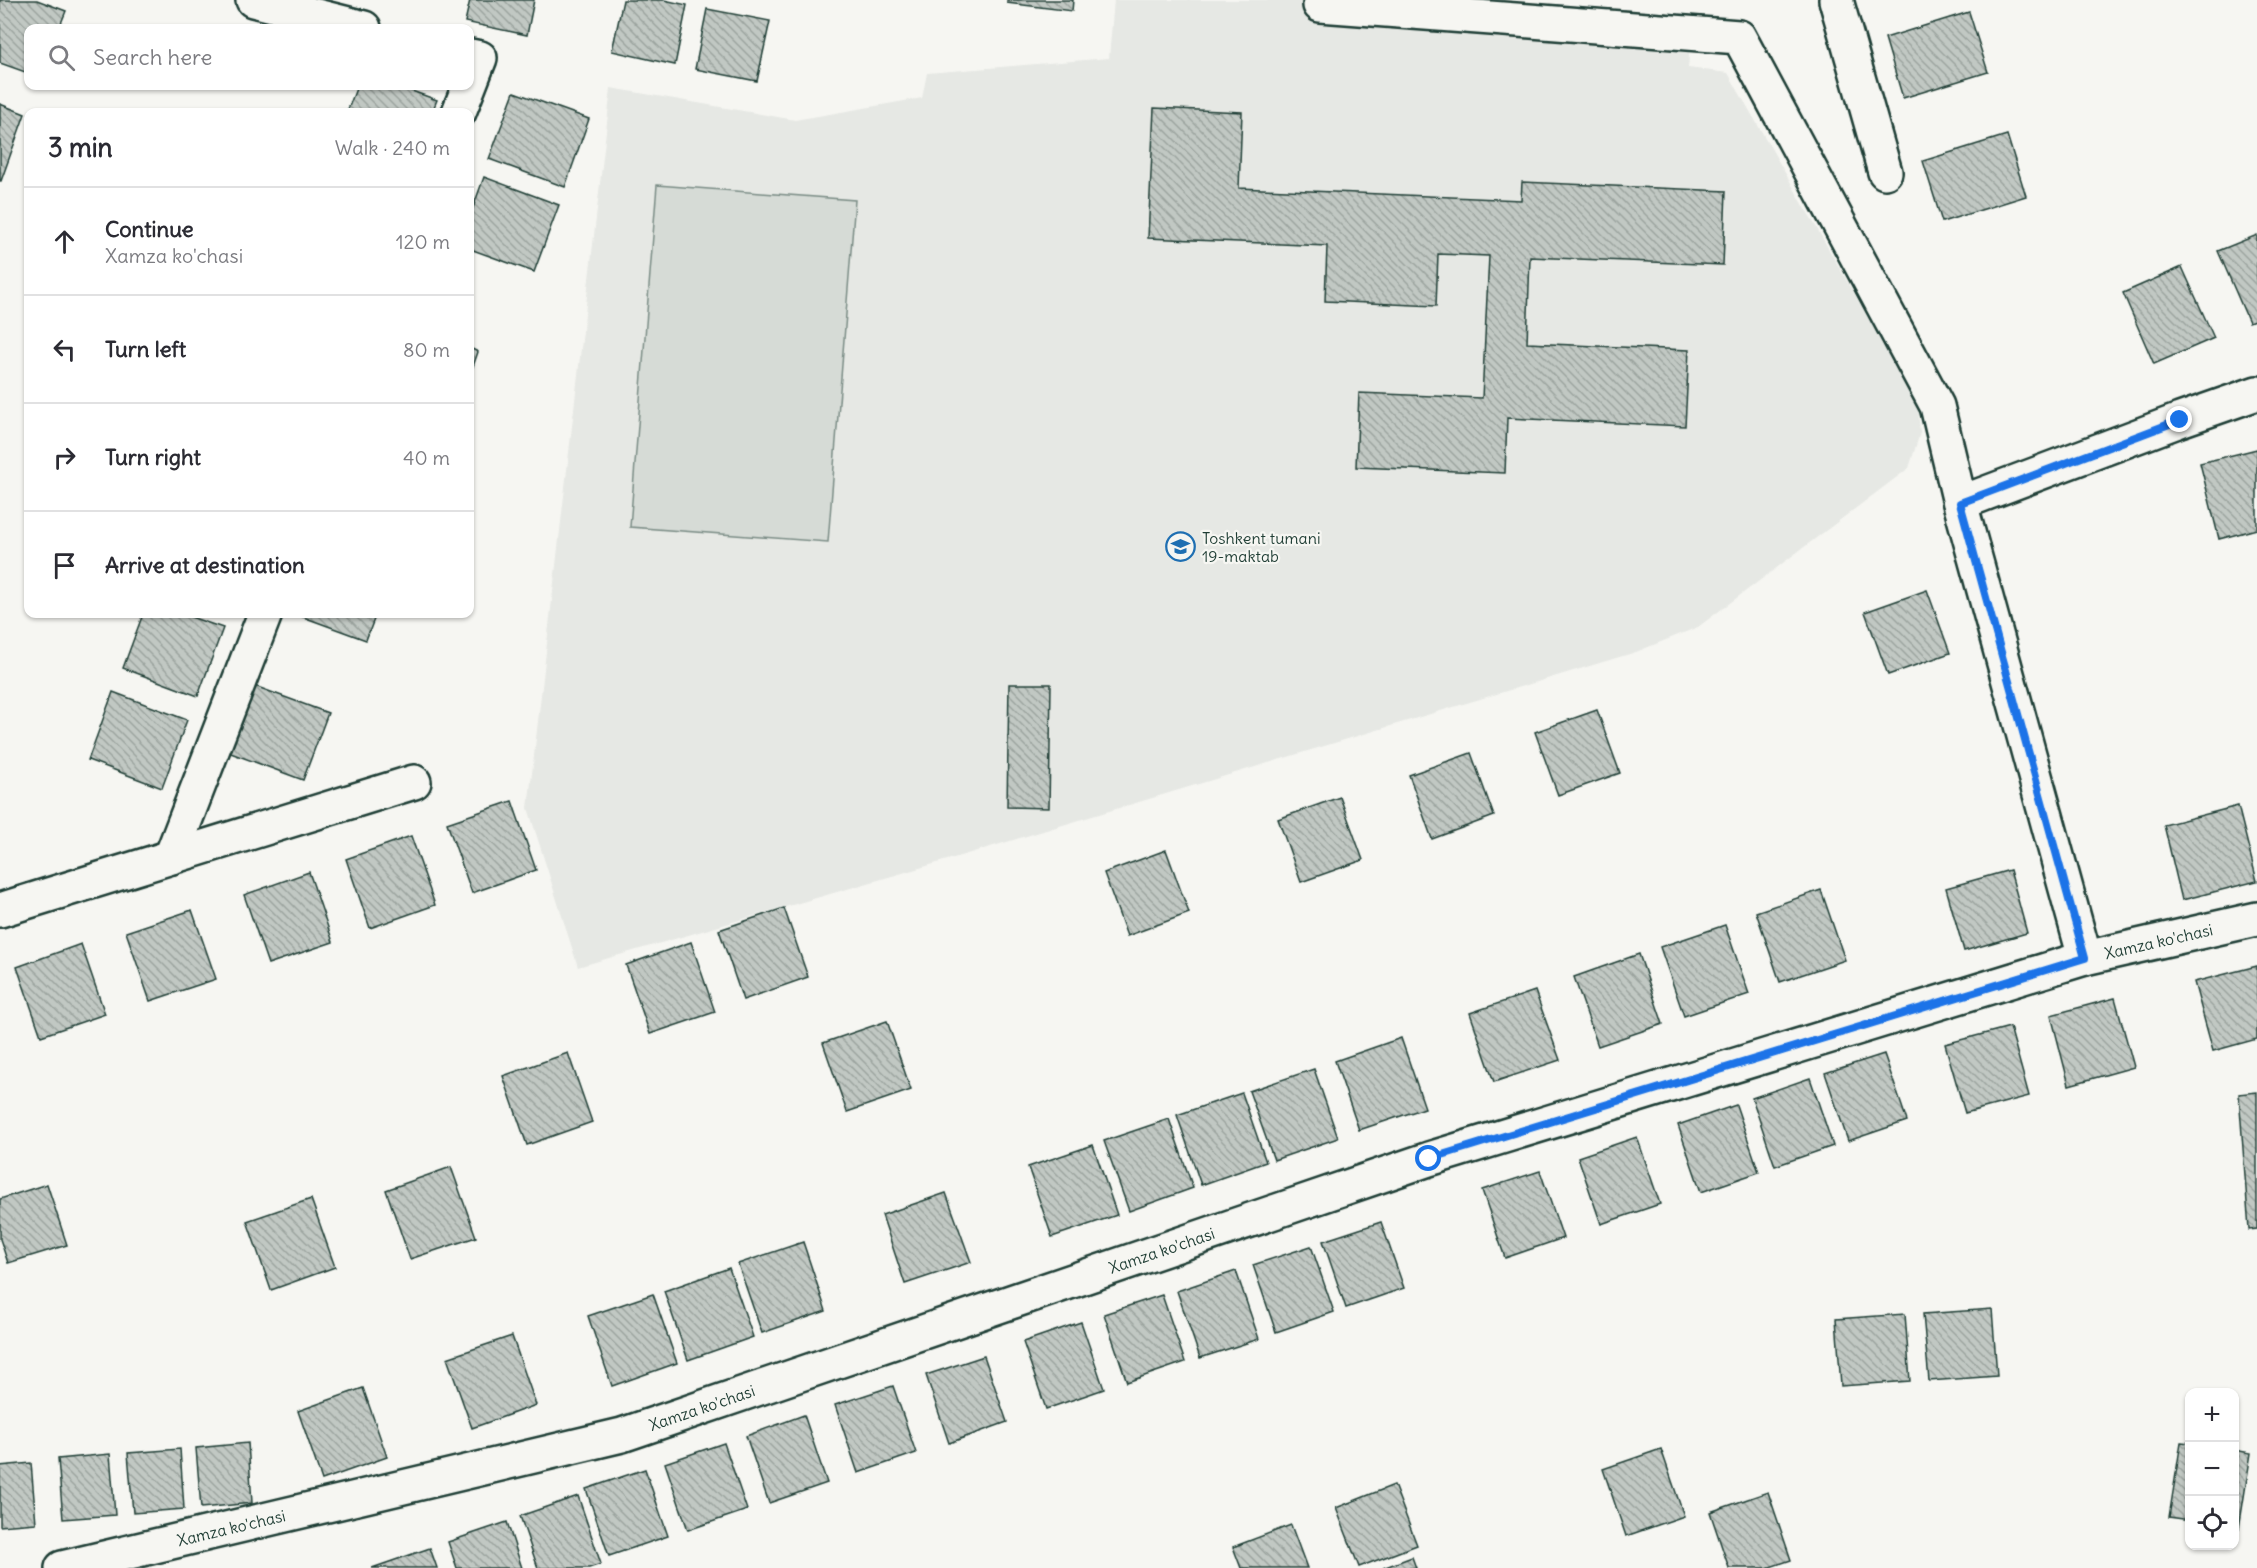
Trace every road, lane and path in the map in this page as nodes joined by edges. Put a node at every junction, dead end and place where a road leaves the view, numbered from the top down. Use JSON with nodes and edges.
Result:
{"nodes":[{"id":1,"x":253,"y":0,"type":"edge"},
{"id":2,"x":1836,"y":0,"type":"edge"},
{"id":3,"x":1320,"y":5,"type":"dead end"},
{"id":4,"x":348,"y":24,"type":"edge"},
{"id":5,"x":474,"y":57,"type":"edge"},
{"id":6,"x":474,"y":73,"type":"edge"},
{"id":7,"x":468,"y":90,"type":"edge"},
{"id":8,"x":461,"y":108,"type":"edge"},
{"id":9,"x":1885,"y":172,"type":"dead end"},
{"id":10,"x":2257,"y":393,"type":"edge"},
{"id":11,"x":1960,"y":503,"type":"junction"},
{"id":12,"x":263,"y":618,"type":"edge"},
{"id":13,"x":414,"y":782,"type":"dead end"},
{"id":14,"x":171,"y":857,"type":"junction"},
{"id":15,"x":0,"y":910,"type":"edge"},
{"id":16,"x":2257,"y":919,"type":"edge"},
{"id":17,"x":2085,"y":958,"type":"junction"},
{"id":18,"x":62,"y":1568,"type":"edge"}],
"edges":[{"from":1,"to":4,"type":"street"},
{"from":2,"to":9,"type":"street"},
{"from":3,"to":11,"type":"street"},
{"from":5,"to":6,"type":"street"},
{"from":7,"to":8,"type":"street"},
{"from":10,"to":11,"type":"street"},
{"from":11,"to":17,"type":"street"},
{"from":12,"to":14,"type":"street"},
{"from":13,"to":14,"type":"street"},
{"from":14,"to":15,"type":"street"},
{"from":16,"to":17,"type":"street","name":"Xamza ko'chasi"},
{"from":17,"to":18,"type":"street","name":"Xamza ko'chasi"}]}
